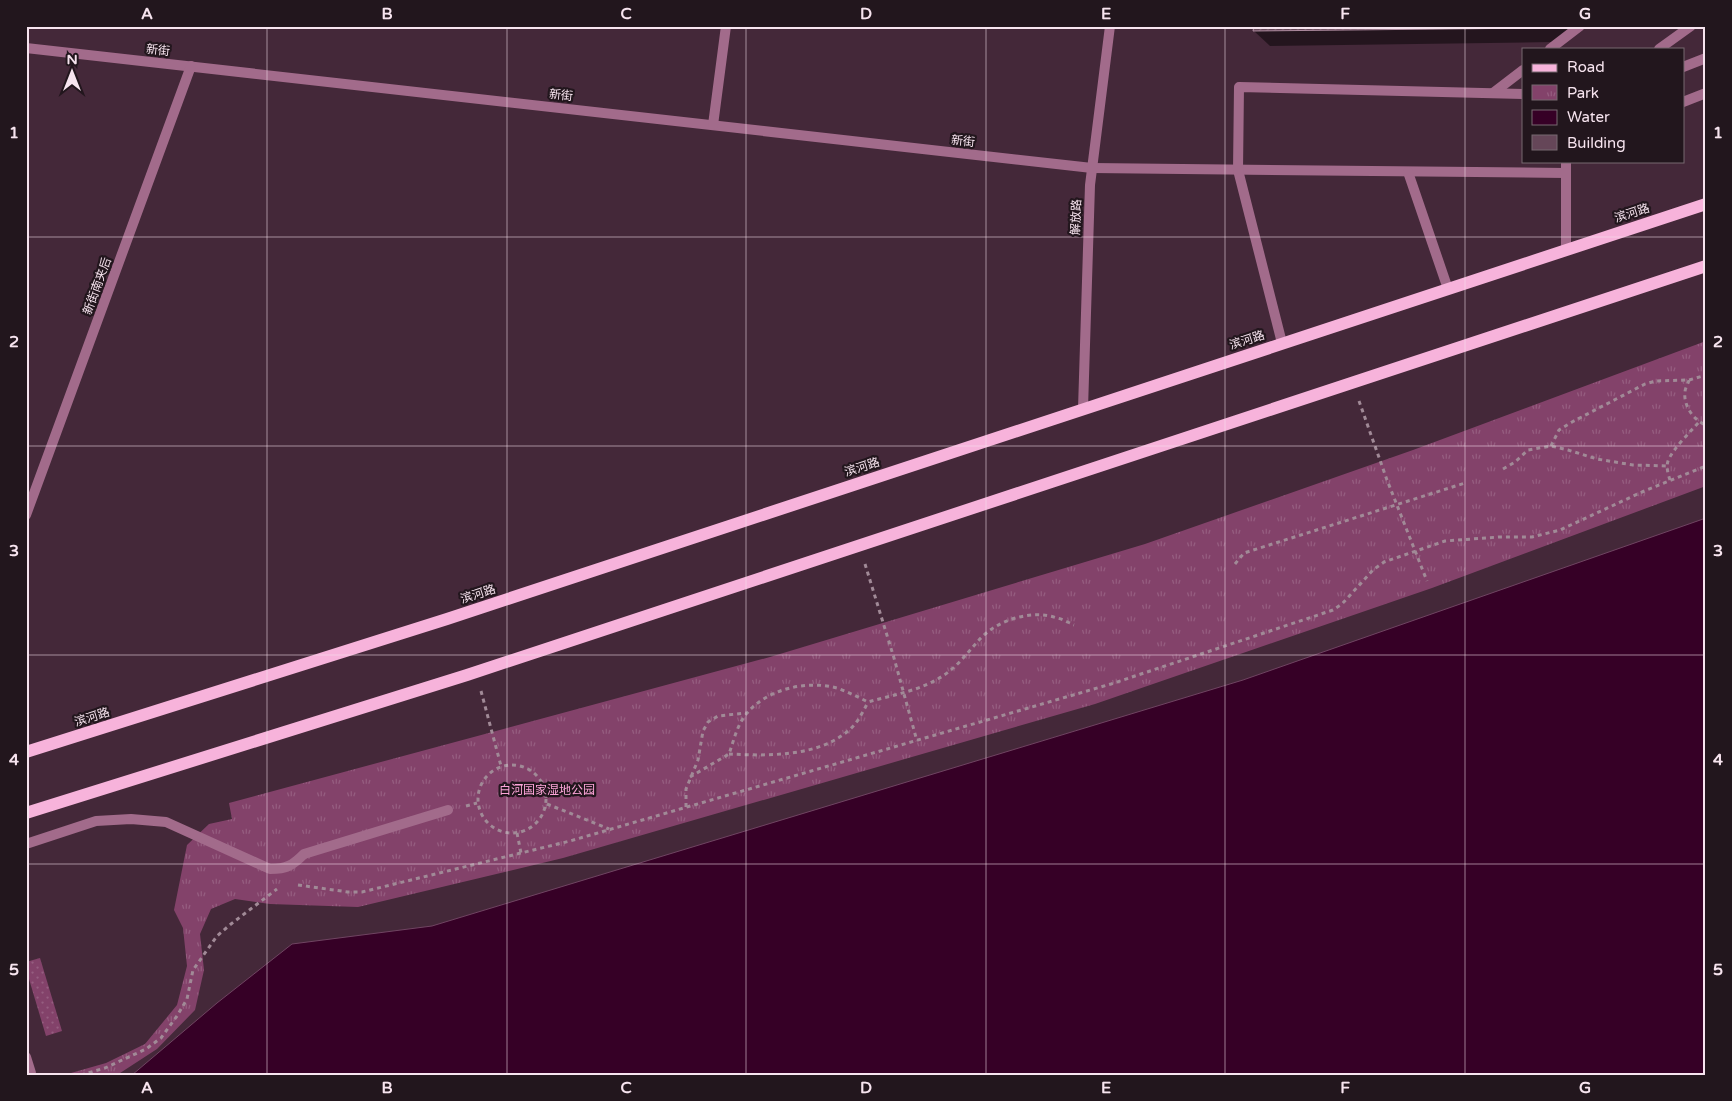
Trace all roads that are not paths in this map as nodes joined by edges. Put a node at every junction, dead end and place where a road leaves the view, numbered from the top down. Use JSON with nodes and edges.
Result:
{"nodes":[{"id":1,"x":726,"y":26,"type":"edge"},
{"id":2,"x":1110,"y":26,"type":"edge"},
{"id":3,"x":1580,"y":26,"type":"edge"},
{"id":4,"x":1691,"y":26,"type":"edge"},
{"id":5,"x":26,"y":48,"type":"edge"},
{"id":6,"x":1551,"y":48,"type":"edge"},
{"id":7,"x":1660,"y":48,"type":"edge"},
{"id":8,"x":1706,"y":58,"type":"edge"},
{"id":9,"x":191,"y":66,"type":"junction"},
{"id":10,"x":1684,"y":67,"type":"edge"},
{"id":11,"x":1522,"y":71,"type":"edge"},
{"id":12,"x":1493,"y":93,"type":"junction"},
{"id":13,"x":1706,"y":93,"type":"edge"},
{"id":14,"x":1522,"y":94,"type":"edge"},
{"id":15,"x":1684,"y":102,"type":"edge"},
{"id":16,"x":713,"y":125,"type":"junction"},
{"id":17,"x":1566,"y":162,"type":"edge"},
{"id":18,"x":1092,"y":168,"type":"junction"},
{"id":19,"x":1238,"y":170,"type":"junction"},
{"id":20,"x":1408,"y":172,"type":"junction"},
{"id":21,"x":1566,"y":173,"type":"junction"},
{"id":22,"x":1706,"y":204,"type":"edge"},
{"id":23,"x":1566,"y":250,"type":"junction"},
{"id":24,"x":1706,"y":266,"type":"edge"},
{"id":25,"x":1448,"y":289,"type":"junction"},
{"id":26,"x":1282,"y":343,"type":"junction"},
{"id":27,"x":1082,"y":409,"type":"junction"},
{"id":28,"x":26,"y":515,"type":"edge"},
{"id":29,"x":26,"y":752,"type":"edge"},
{"id":30,"x":448,"y":810,"type":"dead end"},
{"id":31,"x":26,"y":813,"type":"edge"},
{"id":32,"x":26,"y":844,"type":"edge"},
{"id":33,"x":26,"y":1058,"type":"edge"},
{"id":34,"x":31,"y":1073,"type":"dead end"}],
"edges":[{"from":1,"to":16,"type":"street"},
{"from":2,"to":18,"type":"street","name":"解放路"},
{"from":3,"to":6,"type":"street"},
{"from":4,"to":7,"type":"street"},
{"from":5,"to":9,"type":"street","name":"新街"},
{"from":8,"to":10,"type":"street"},
{"from":9,"to":16,"type":"street","name":"新街"},
{"from":9,"to":28,"type":"street","name":"新街南夹后"},
{"from":11,"to":12,"type":"street"},
{"from":12,"to":14,"type":"street"},
{"from":12,"to":19,"type":"street"},
{"from":13,"to":15,"type":"street"},
{"from":16,"to":18,"type":"street","name":"新街"},
{"from":17,"to":21,"type":"street"},
{"from":18,"to":19,"type":"street","name":"新街"},
{"from":18,"to":27,"type":"street","name":"解放路"},
{"from":19,"to":20,"type":"street","name":"新街"},
{"from":19,"to":26,"type":"street"},
{"from":20,"to":21,"type":"street","name":"新街"},
{"from":20,"to":25,"type":"street"},
{"from":21,"to":23,"type":"street"},
{"from":22,"to":23,"type":"main road","name":"滨河路"},
{"from":23,"to":25,"type":"main road","name":"滨河路"},
{"from":24,"to":31,"type":"main road"},
{"from":25,"to":26,"type":"main road","name":"滨河路"},
{"from":26,"to":27,"type":"main road","name":"滨河路"},
{"from":27,"to":29,"type":"main road","name":"滨河路"},
{"from":30,"to":32,"type":"street"},
{"from":33,"to":34,"type":"street"}]}
